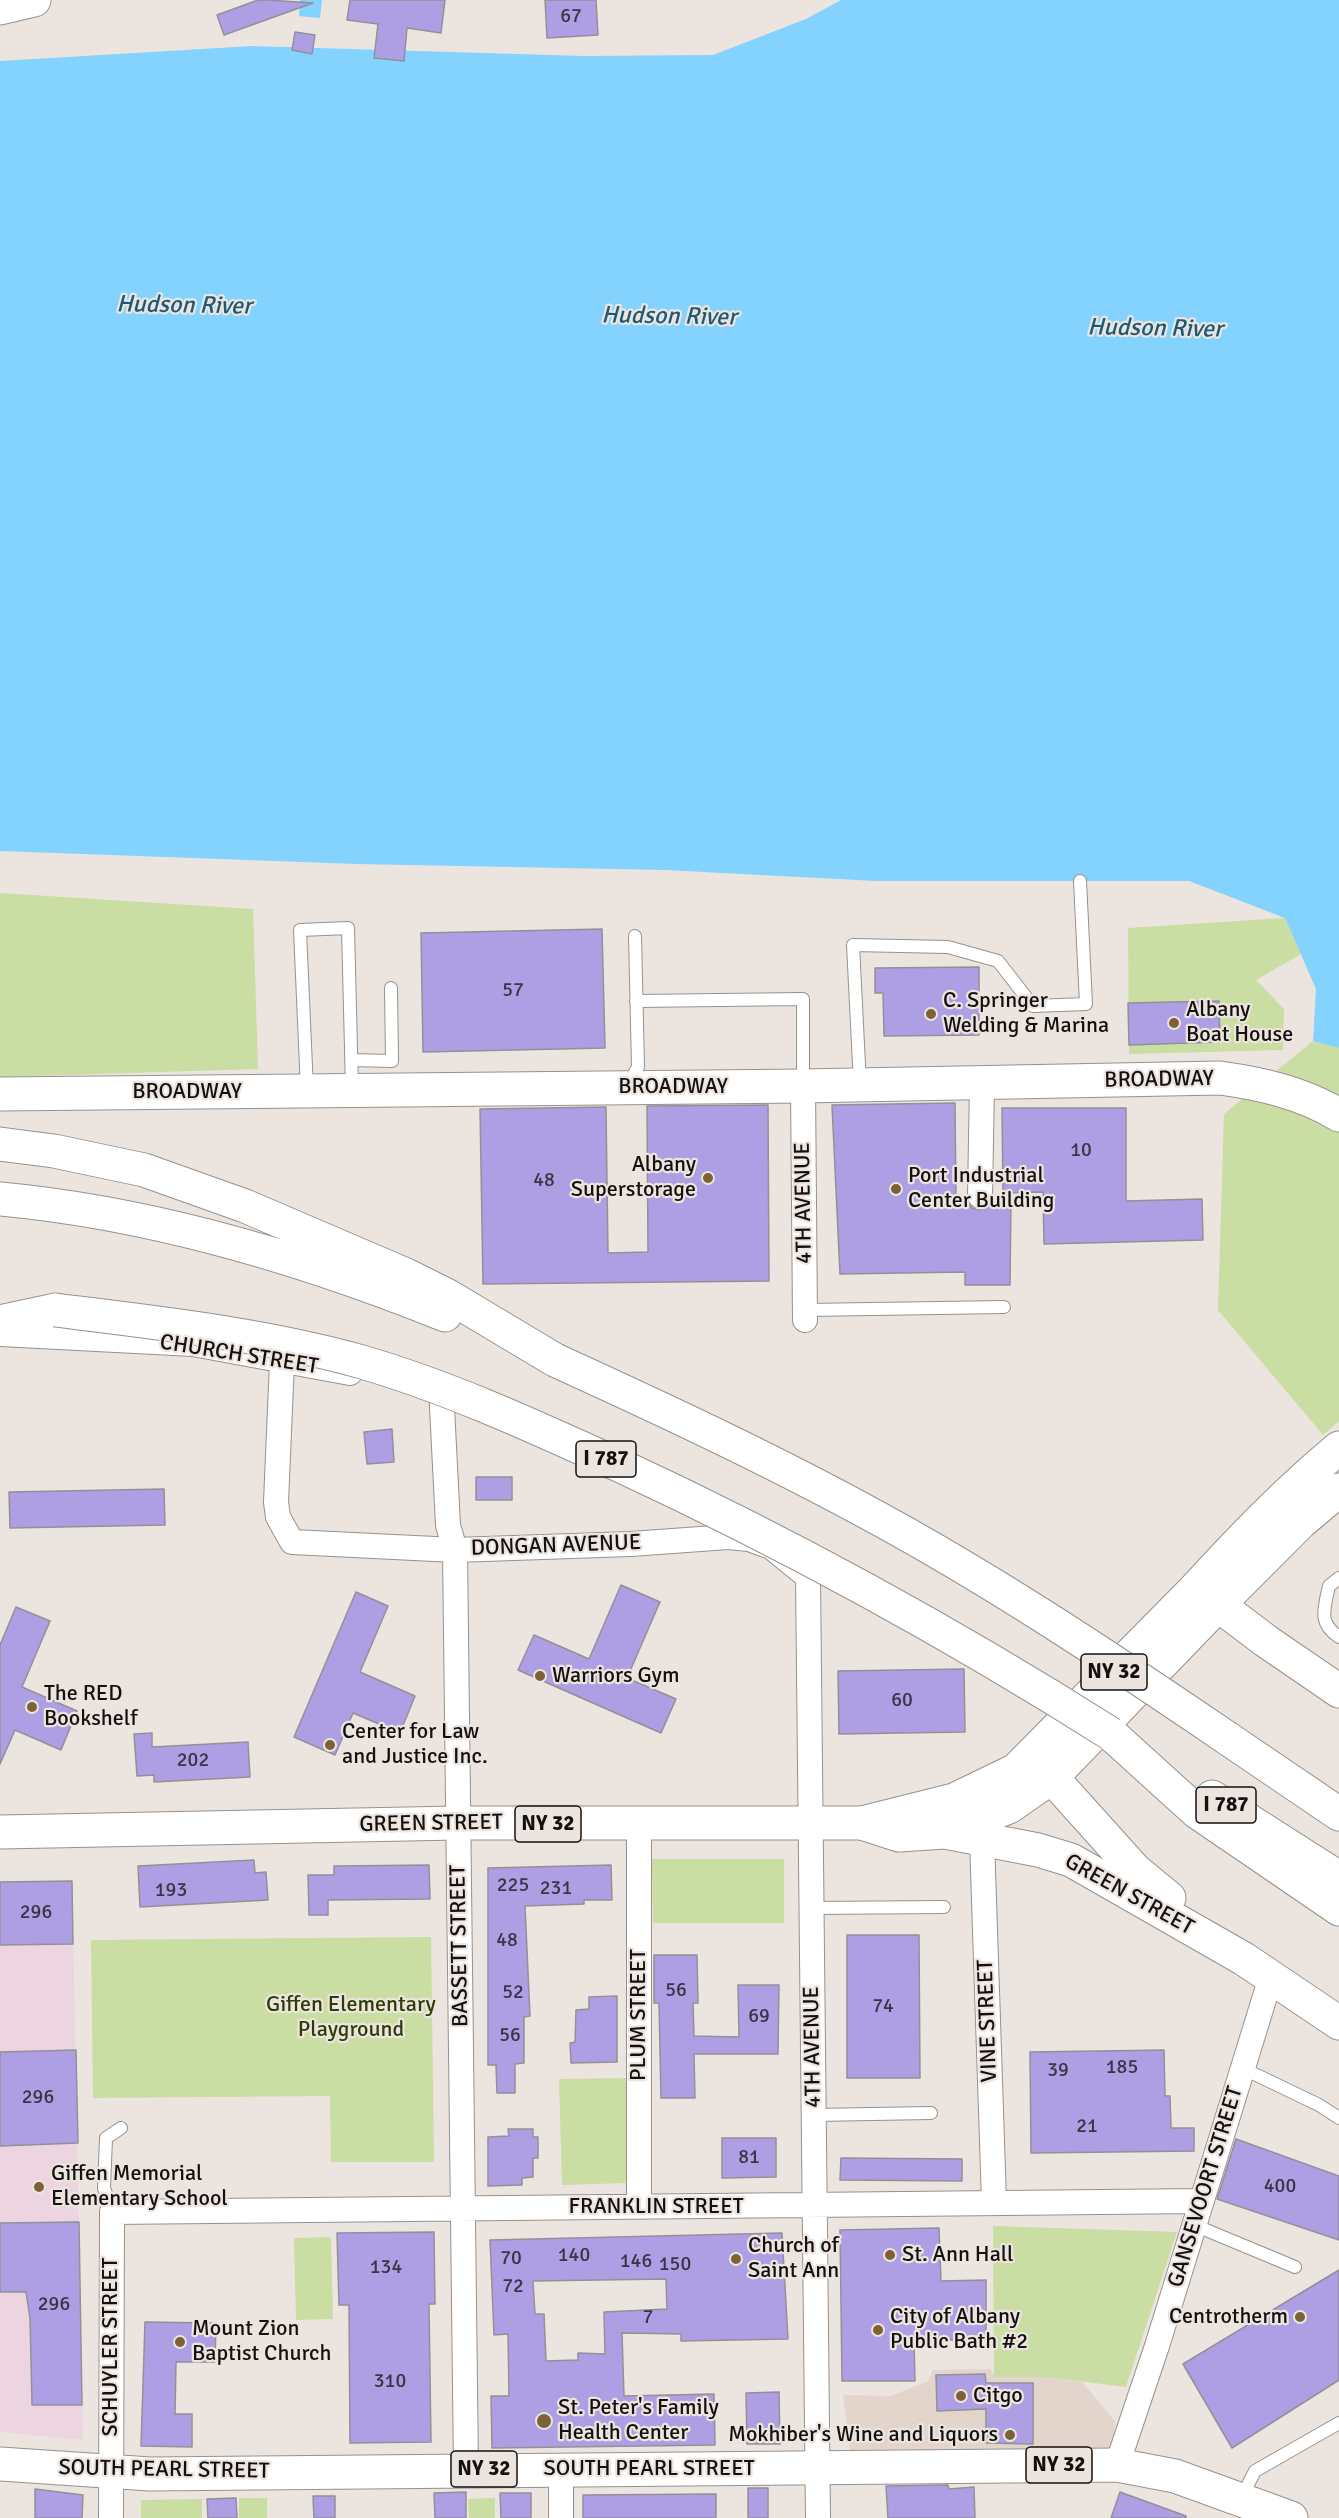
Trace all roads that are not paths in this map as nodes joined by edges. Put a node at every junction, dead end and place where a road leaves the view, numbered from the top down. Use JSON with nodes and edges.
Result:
{"nodes":[{"id":1,"x":34,"y":0,"type":"edge"},
{"id":2,"x":0,"y":8,"type":"edge"},
{"id":3,"x":1080,"y":881,"type":"dead end"},
{"id":4,"x":635,"y":936,"type":"dead end"},
{"id":5,"x":391,"y":988,"type":"dead end"},
{"id":6,"x":636,"y":1001,"type":"junction"},
{"id":7,"x":352,"y":1075,"type":"junction"},
{"id":8,"x":982,"y":1083,"type":"junction"},
{"id":9,"x":860,"y":1085,"type":"junction"},
{"id":10,"x":803,"y":1086,"type":"junction"},
{"id":11,"x":626,"y":1087,"type":"junction"},
{"id":12,"x":307,"y":1091,"type":"junction"},
{"id":13,"x":0,"y":1094,"type":"edge"},
{"id":14,"x":1339,"y":1115,"type":"edge"},
{"id":15,"x":0,"y":1144,"type":"edge"},
{"id":16,"x":981,"y":1196,"type":"dead end"},
{"id":17,"x":0,"y":1199,"type":"edge"},
{"id":18,"x":0,"y":1304,"type":"edge"},
{"id":19,"x":1004,"y":1307,"type":"dead end"},
{"id":20,"x":55,"y":1310,"type":"junction"},
{"id":21,"x":805,"y":1315,"type":"joint"},
{"id":22,"x":0,"y":1322,"type":"edge"},
{"id":23,"x":0,"y":1334,"type":"edge"},
{"id":24,"x":555,"y":1360,"type":"junction"},
{"id":25,"x":282,"y":1362,"type":"junction"},
{"id":26,"x":441,"y":1388,"type":"joint"},
{"id":27,"x":1339,"y":1448,"type":"edge"},
{"id":28,"x":1339,"y":1490,"type":"edge"},
{"id":29,"x":455,"y":1550,"type":"junction"},
{"id":30,"x":808,"y":1577,"type":"joint"},
{"id":31,"x":1339,"y":1578,"type":"edge"},
{"id":32,"x":1207,"y":1596,"type":"junction"},
{"id":33,"x":1339,"y":1637,"type":"edge"},
{"id":34,"x":1339,"y":1691,"type":"edge"},
{"id":35,"x":1111,"y":1734,"type":"junction"},
{"id":36,"x":1227,"y":1738,"type":"junction"},
{"id":37,"x":1042,"y":1766,"type":"junction"},
{"id":38,"x":1339,"y":1799,"type":"edge"},
{"id":39,"x":1339,"y":1814,"type":"edge"},
{"id":40,"x":458,"y":1823,"type":"junction"},
{"id":41,"x":811,"y":1823,"type":"junction"},
{"id":42,"x":862,"y":1823,"type":"junction"},
{"id":43,"x":639,"y":1824,"type":"junction"},
{"id":44,"x":0,"y":1832,"type":"edge"},
{"id":45,"x":945,"y":1832,"type":"junction"},
{"id":46,"x":982,"y":1840,"type":"junction"},
{"id":47,"x":1339,"y":1878,"type":"edge"},
{"id":48,"x":944,"y":1907,"type":"dead end"},
{"id":49,"x":812,"y":1908,"type":"junction"},
{"id":50,"x":1339,"y":1909,"type":"edge"},
{"id":51,"x":1244,"y":1959,"type":"junction"},
{"id":52,"x":1271,"y":1977,"type":"junction"},
{"id":53,"x":1339,"y":2023,"type":"edge"},
{"id":54,"x":1242,"y":2068,"type":"junction"},
{"id":55,"x":931,"y":2113,"type":"dead end"},
{"id":56,"x":814,"y":2115,"type":"junction"},
{"id":57,"x":1339,"y":2118,"type":"edge"},
{"id":58,"x":121,"y":2128,"type":"dead end"},
{"id":59,"x":1201,"y":2200,"type":"junction"},
{"id":60,"x":993,"y":2202,"type":"junction"},
{"id":61,"x":639,"y":2206,"type":"junction"},
{"id":62,"x":815,"y":2206,"type":"junction"},
{"id":63,"x":463,"y":2209,"type":"junction"},
{"id":64,"x":112,"y":2212,"type":"junction"},
{"id":65,"x":1194,"y":2225,"type":"junction"},
{"id":66,"x":1295,"y":2267,"type":"dead end"},
{"id":67,"x":1339,"y":2423,"type":"edge"},
{"id":68,"x":0,"y":2464,"type":"edge"},
{"id":69,"x":1117,"y":2465,"type":"junction"},
{"id":70,"x":818,"y":2468,"type":"junction"},
{"id":71,"x":466,"y":2469,"type":"junction"},
{"id":72,"x":561,"y":2470,"type":"junction"},
{"id":73,"x":111,"y":2474,"type":"junction"},
{"id":74,"x":1244,"y":2506,"type":"edge"},
{"id":75,"x":111,"y":2518,"type":"edge"},
{"id":76,"x":561,"y":2518,"type":"edge"},
{"id":77,"x":818,"y":2518,"type":"edge"},
{"id":78,"x":1291,"y":2518,"type":"edge"}],
"edges":[{"from":1,"to":2,"type":"main road"},
{"from":3,"to":9,"type":"lane"},
{"from":4,"to":6,"type":"lane"},
{"from":5,"to":7,"type":"lane"},
{"from":6,"to":10,"type":"lane"},
{"from":6,"to":11,"type":"lane"},
{"from":7,"to":11,"type":"main road","name":"BROADWAY"},
{"from":7,"to":12,"type":"main road","name":"BROADWAY"},
{"from":7,"to":12,"type":"lane"},
{"from":8,"to":9,"type":"main road","name":"BROADWAY"},
{"from":8,"to":14,"type":"main road","name":"BROADWAY"},
{"from":8,"to":16,"type":"street"},
{"from":9,"to":10,"type":"main road","name":"BROADWAY"},
{"from":10,"to":11,"type":"main road","name":"BROADWAY"},
{"from":10,"to":21,"type":"street","name":"4TH AVENUE"},
{"from":12,"to":13,"type":"main road","name":"BROADWAY"},
{"from":15,"to":24,"type":"main road"},
{"from":17,"to":24,"type":"main road","number":"I 787"},
{"from":18,"to":20,"type":"main road","number":"I 787"},
{"from":19,"to":21,"type":"lane"},
{"from":20,"to":22,"type":"main road"},
{"from":20,"to":35,"type":"main road","number":"I 787","bridge":true},
{"from":23,"to":25,"type":"street","name":"CHURCH STREET"},
{"from":24,"to":36,"type":"main road","number":"I 787","bridge":true},
{"from":25,"to":26,"type":"street","name":"CHURCH STREET"},
{"from":25,"to":29,"type":"street","name":"DONGAN AVENUE"},
{"from":26,"to":29,"type":"street","name":"BASSETT STREET"},
{"from":27,"to":32,"type":"main road"},
{"from":28,"to":32,"type":"main road"},
{"from":29,"to":30,"type":"street","name":"DONGAN AVENUE"},
{"from":29,"to":40,"type":"street","name":"BASSETT STREET"},
{"from":30,"to":41,"type":"street","name":"4TH AVENUE"},
{"from":31,"to":33,"type":"lane"},
{"from":32,"to":34,"type":"main road"},
{"from":32,"to":37,"type":"main road","number":"NY 32"},
{"from":35,"to":47,"type":"main road","number":"I 787"},
{"from":35,"to":50,"type":"main road"},
{"from":36,"to":38,"type":"main road"},
{"from":36,"to":39,"type":"main road","number":"I 787"},
{"from":37,"to":42,"type":"main road","name":"GREEN STREET","number":"NY 32"},
{"from":37,"to":45,"type":"main road"},
{"from":37,"to":51,"type":"main road"},
{"from":40,"to":43,"type":"main road","name":"GREEN STREET","number":"NY 32"},
{"from":40,"to":44,"type":"main road","name":"GREEN STREET","number":"NY 32"},
{"from":40,"to":63,"type":"street","name":"BASSETT STREET"},
{"from":41,"to":42,"type":"main road","name":"GREEN STREET","number":"NY 32"},
{"from":41,"to":43,"type":"main road","name":"GREEN STREET","number":"NY 32"},
{"from":41,"to":49,"type":"street","name":"4TH AVENUE"},
{"from":42,"to":45,"type":"main road","name":"GREEN STREET"},
{"from":43,"to":61,"type":"street","name":"PLUM STREET"},
{"from":45,"to":46,"type":"main road","name":"GREEN STREET"},
{"from":46,"to":51,"type":"main road","name":"GREEN STREET"},
{"from":46,"to":60,"type":"street","name":"VINE STREET"},
{"from":48,"to":49,"type":"lane"},
{"from":49,"to":56,"type":"street","name":"4TH AVENUE"},
{"from":51,"to":52,"type":"main road","name":"GREEN STREET"},
{"from":52,"to":53,"type":"main road","name":"GREEN STREET"},
{"from":52,"to":54,"type":"street","name":"GANSEVOORT STREET"},
{"from":54,"to":57,"type":"lane"},
{"from":54,"to":59,"type":"street","name":"GANSEVOORT STREET"},
{"from":55,"to":56,"type":"lane"},
{"from":56,"to":62,"type":"street","name":"4TH AVENUE"},
{"from":58,"to":64,"type":"lane"},
{"from":59,"to":60,"type":"street","name":"FRANKLIN STREET"},
{"from":59,"to":65,"type":"street","name":"GANSEVOORT STREET"},
{"from":60,"to":62,"type":"street","name":"FRANKLIN STREET"},
{"from":61,"to":62,"type":"street","name":"FRANKLIN STREET"},
{"from":61,"to":63,"type":"street","name":"FRANKLIN STREET"},
{"from":62,"to":70,"type":"street","name":"4TH AVENUE"},
{"from":63,"to":64,"type":"street","name":"FRANKLIN STREET"},
{"from":63,"to":71,"type":"street","name":"BASSETT STREET"},
{"from":64,"to":73,"type":"street","name":"SCHUYLER STREET"},
{"from":65,"to":66,"type":"lane"},
{"from":65,"to":69,"type":"street","name":"GANSEVOORT STREET"},
{"from":67,"to":74,"type":"lane"},
{"from":68,"to":73,"type":"main road","name":"SOUTH PEARL STREET","number":"NY 32"},
{"from":69,"to":70,"type":"main road","name":"SOUTH PEARL STREET","number":"NY 32"},
{"from":69,"to":74,"type":"main road","name":"SOUTH PEARL STREET","number":"NY 32"},
{"from":70,"to":72,"type":"main road","name":"SOUTH PEARL STREET","number":"NY 32"},
{"from":70,"to":77,"type":"street","name":"4TH AVENUE"},
{"from":71,"to":72,"type":"main road","name":"SOUTH PEARL STREET","number":"NY 32"},
{"from":71,"to":73,"type":"main road","name":"SOUTH PEARL STREET","number":"NY 32"},
{"from":72,"to":76,"type":"street"},
{"from":73,"to":75,"type":"street","name":"SCHUYLER STREET"},
{"from":74,"to":78,"type":"main road","name":"SOUTH PEARL STREET","number":"NY 32"}]}
